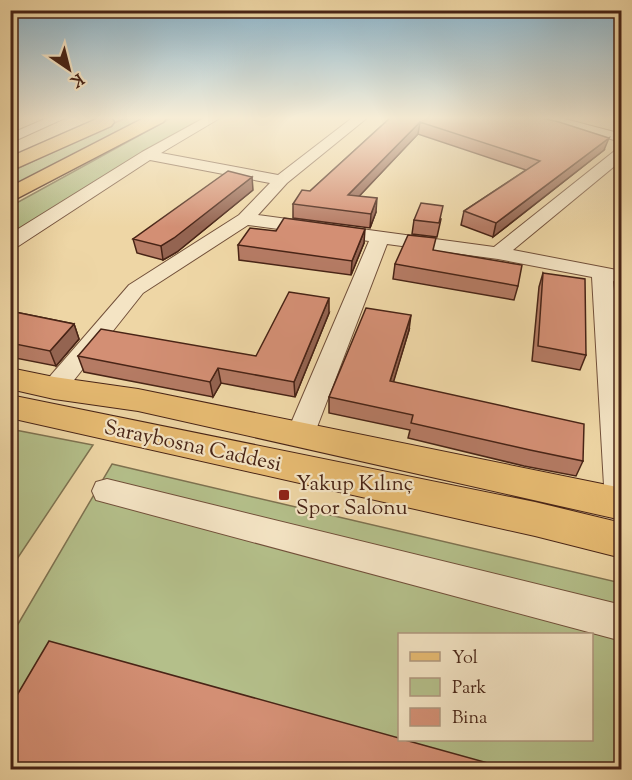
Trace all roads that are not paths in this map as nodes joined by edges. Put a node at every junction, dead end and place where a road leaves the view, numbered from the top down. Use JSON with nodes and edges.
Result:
{"nodes":[{"id":1,"x":88,"y":154,"type":"edge"},
{"id":2,"x":314,"y":154,"type":"edge"},
{"id":3,"x":618,"y":154,"type":"edge"},
{"id":4,"x":33,"y":155,"type":"joint"},
{"id":5,"x":147,"y":155,"type":"joint"},
{"id":6,"x":10,"y":156,"type":"edge"},
{"id":7,"x":10,"y":165,"type":"edge"},
{"id":8,"x":281,"y":180,"type":"junction"},
{"id":9,"x":10,"y":196,"type":"edge"},
{"id":10,"x":244,"y":219,"type":"junction"},
{"id":11,"x":380,"y":237,"type":"junction"},
{"id":12,"x":10,"y":243,"type":"edge"},
{"id":13,"x":498,"y":253,"type":"junction"},
{"id":14,"x":612,"y":275,"type":"edge"},
{"id":15,"x":10,"y":378,"type":"edge"},
{"id":16,"x":54,"y":388,"type":"junction"},
{"id":17,"x":10,"y":406,"type":"edge"},
{"id":18,"x":300,"y":435,"type":"junction"},
{"id":19,"x":107,"y":491,"type":"dead end"},
{"id":20,"x":621,"y":503,"type":"edge"},
{"id":21,"x":621,"y":541,"type":"edge"},
{"id":22,"x":621,"y":623,"type":"edge"}],
"edges":[{"from":1,"to":9,"type":"highway"},
{"from":2,"to":8,"type":"street"},
{"from":3,"to":13,"type":"street"},
{"from":4,"to":6,"type":"highway"},
{"from":4,"to":7,"type":"highway"},
{"from":5,"to":8,"type":"street"},
{"from":5,"to":12,"type":"street"},
{"from":8,"to":10,"type":"street"},
{"from":10,"to":11,"type":"street"},
{"from":10,"to":16,"type":"street"},
{"from":11,"to":13,"type":"street"},
{"from":11,"to":18,"type":"street"},
{"from":13,"to":14,"type":"street"},
{"from":14,"to":20,"type":"street"},
{"from":15,"to":16,"type":"main road","name":"Saraybosna Caddesi"},
{"from":16,"to":18,"type":"main road","name":"Saraybosna Caddesi"},
{"from":17,"to":21,"type":"main road","name":"Saraybosna Caddesi"},
{"from":18,"to":20,"type":"main road","name":"Saraybosna Caddesi"},
{"from":19,"to":22,"type":"street"}]}
